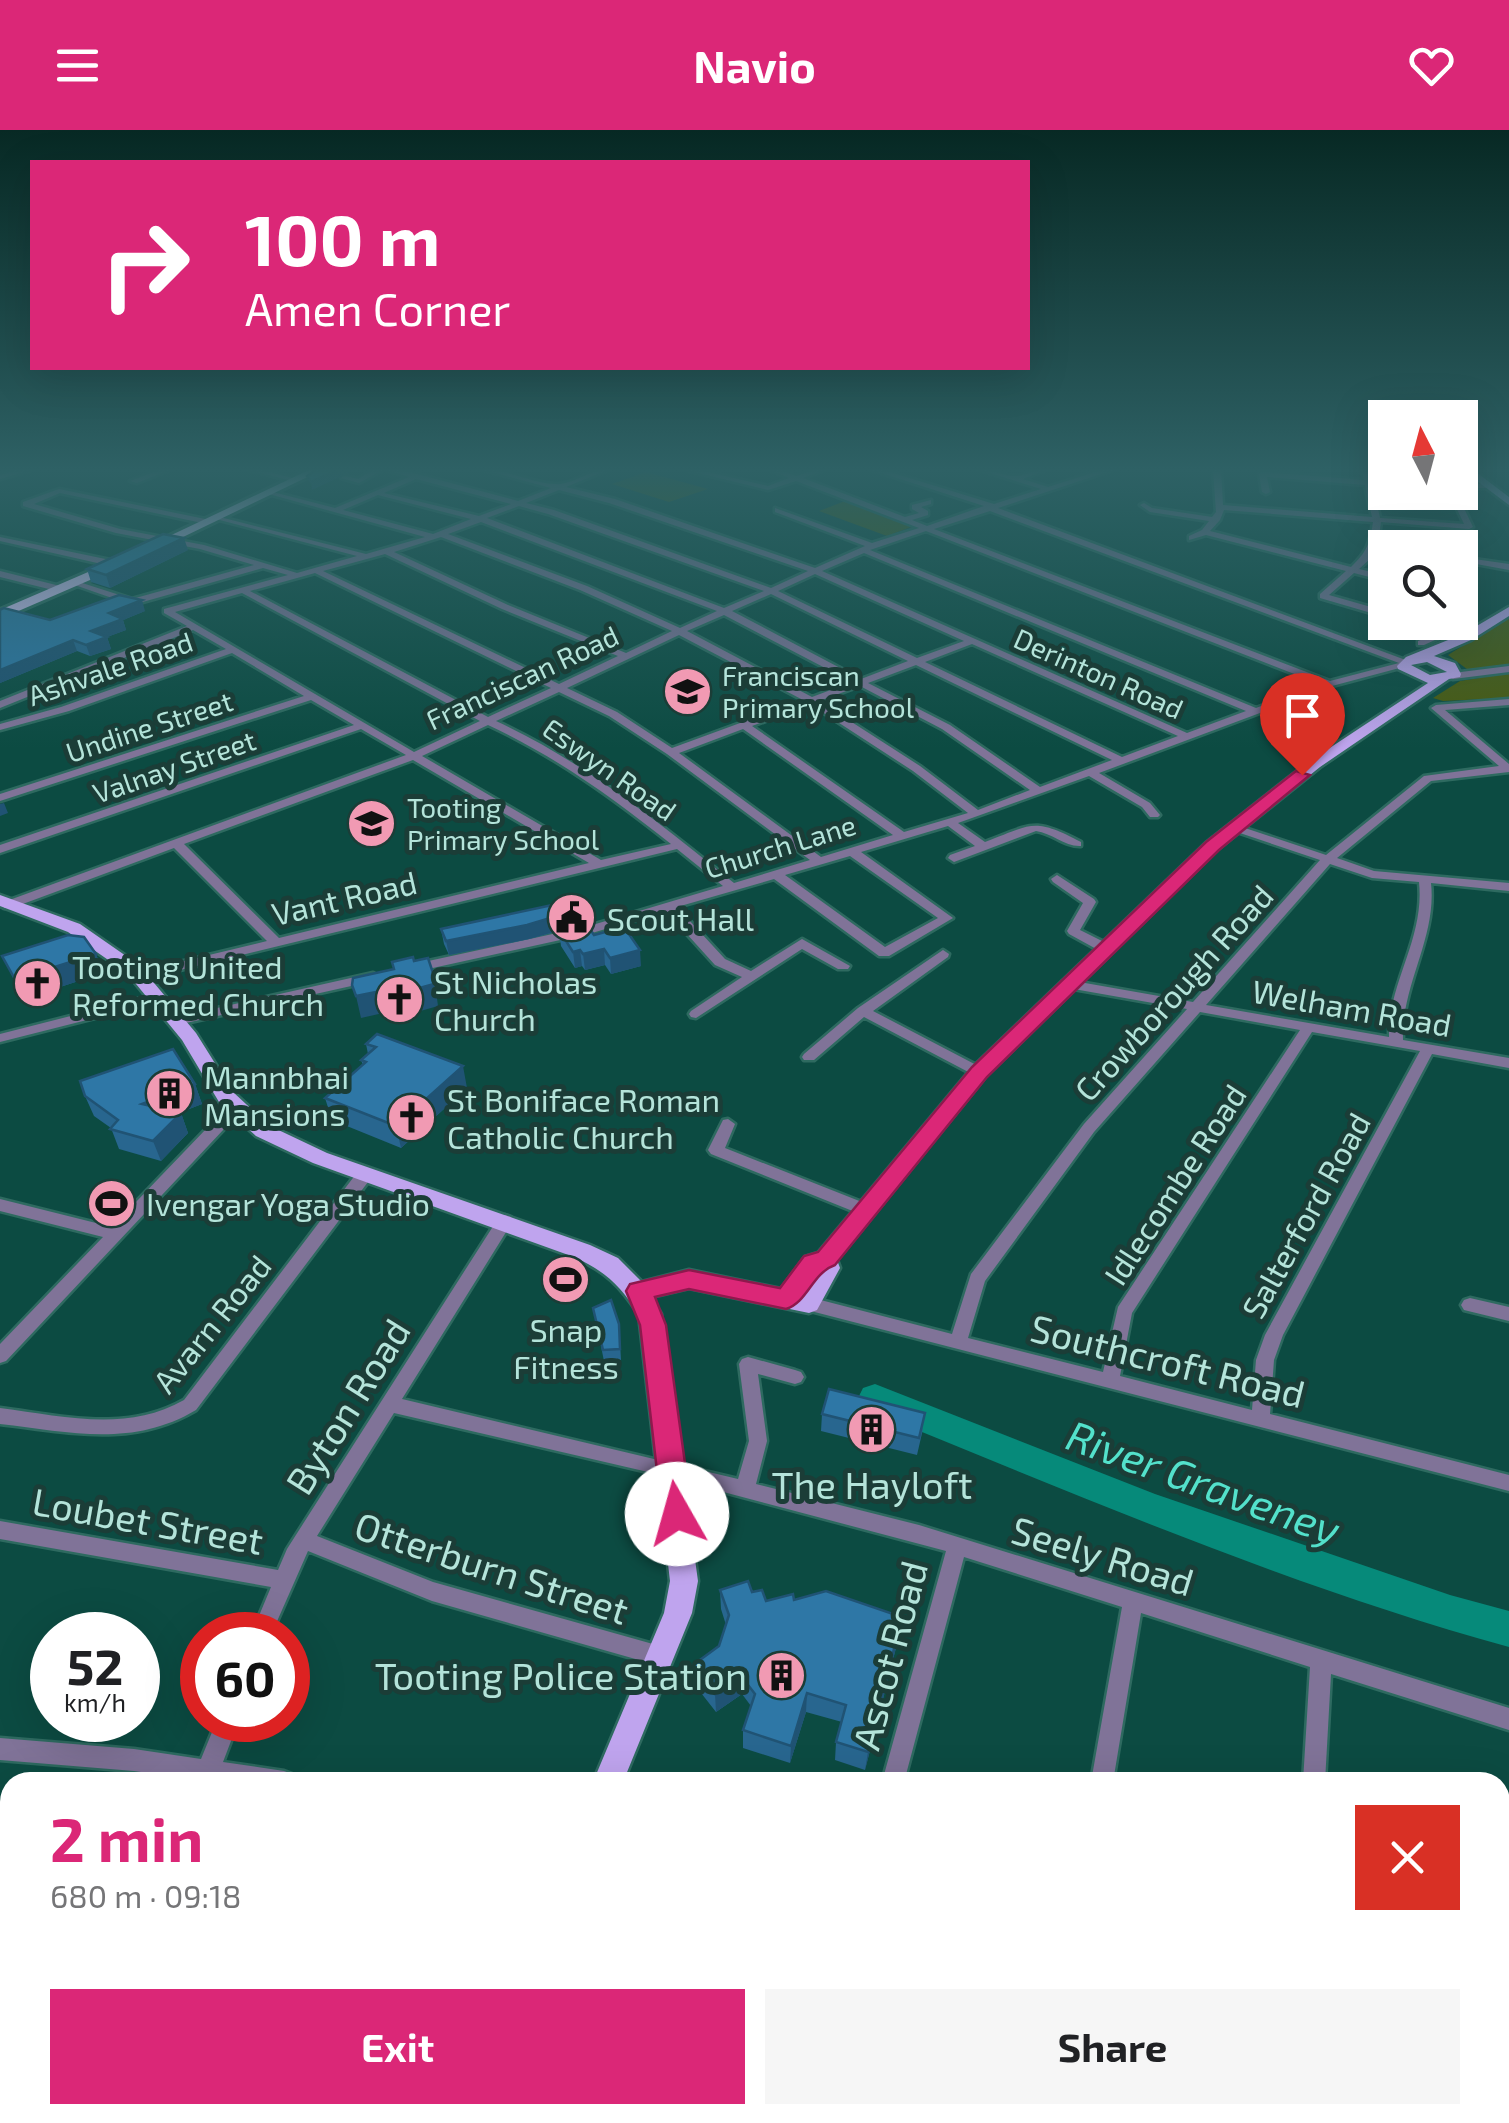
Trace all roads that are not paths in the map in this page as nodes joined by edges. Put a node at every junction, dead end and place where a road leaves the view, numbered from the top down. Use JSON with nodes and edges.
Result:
{"nodes":[{"id":1,"x":106,"y":562,"type":"edge"},
{"id":2,"x":119,"y":562,"type":"edge"},
{"id":3,"x":253,"y":562,"type":"edge"},
{"id":4,"x":347,"y":562,"type":"edge"},
{"id":5,"x":408,"y":562,"type":"edge"},
{"id":6,"x":505,"y":562,"type":"edge"},
{"id":7,"x":594,"y":562,"type":"edge"},
{"id":8,"x":690,"y":562,"type":"edge"},
{"id":9,"x":791,"y":562,"type":"edge"},
{"id":10,"x":834,"y":562,"type":"edge"},
{"id":11,"x":901,"y":562,"type":"edge"},
{"id":12,"x":1015,"y":562,"type":"edge"},
{"id":13,"x":1132,"y":562,"type":"edge"},
{"id":14,"x":1321,"y":562,"type":"edge"},
{"id":15,"x":1359,"y":562,"type":"edge"},
{"id":16,"x":1478,"y":562,"type":"edge"},
{"id":17,"x":115,"y":564,"type":"junction"},
{"id":18,"x":264,"y":565,"type":"junction"},
{"id":19,"x":1509,"y":567,"type":"edge"},
{"id":20,"x":316,"y":570,"type":"junction"},
{"id":21,"x":814,"y":570,"type":"junction"},
{"id":22,"x":1352,"y":570,"type":"junction"},
{"id":23,"x":0,"y":574,"type":"edge"},
{"id":24,"x":1368,"y":574,"type":"edge"},
{"id":25,"x":296,"y":575,"type":"junction"},
{"id":26,"x":67,"y":586,"type":"junction"},
{"id":27,"x":242,"y":590,"type":"junction"},
{"id":28,"x":770,"y":590,"type":"junction"},
{"id":29,"x":1368,"y":609,"type":"edge"},
{"id":30,"x":724,"y":611,"type":"junction"},
{"id":31,"x":1509,"y":611,"type":"edge"},
{"id":32,"x":3,"y":612,"type":"edge"},
{"id":33,"x":193,"y":627,"type":"junction"},
{"id":34,"x":682,"y":630,"type":"junction"},
{"id":35,"x":1428,"y":640,"type":"edge"},
{"id":36,"x":972,"y":641,"type":"junction"},
{"id":37,"x":1421,"y":643,"type":"dead end"},
{"id":38,"x":233,"y":650,"type":"junction"},
{"id":39,"x":626,"y":656,"type":"junction"},
{"id":40,"x":1435,"y":657,"type":"junction"},
{"id":41,"x":918,"y":660,"type":"junction"},
{"id":42,"x":1413,"y":670,"type":"junction"},
{"id":43,"x":1509,"y":670,"type":"edge"},
{"id":44,"x":1450,"y":675,"type":"junction"},
{"id":45,"x":864,"y":681,"type":"junction"},
{"id":46,"x":1329,"y":684,"type":"junction"},
{"id":47,"x":558,"y":688,"type":"junction"},
{"id":48,"x":312,"y":696,"type":"junction"},
{"id":49,"x":811,"y":700,"type":"junction"},
{"id":50,"x":1509,"y":702,"type":"edge"},
{"id":51,"x":0,"y":705,"type":"edge"},
{"id":52,"x":1254,"y":711,"type":"junction"},
{"id":53,"x":488,"y":721,"type":"junction"},
{"id":54,"x":363,"y":725,"type":"junction"},
{"id":55,"x":0,"y":726,"type":"edge"},
{"id":56,"x":746,"y":726,"type":"junction"},
{"id":57,"x":1188,"y":737,"type":"junction"},
{"id":58,"x":672,"y":752,"type":"junction"},
{"id":59,"x":415,"y":756,"type":"junction"},
{"id":60,"x":1122,"y":761,"type":"junction"},
{"id":61,"x":1508,"y":768,"type":"edge"},
{"id":62,"x":1091,"y":773,"type":"junction"},
{"id":63,"x":1040,"y":792,"type":"junction"},
{"id":64,"x":0,"y":798,"type":"edge"},
{"id":65,"x":977,"y":814,"type":"junction"},
{"id":66,"x":1154,"y":816,"type":"dead end"},
{"id":67,"x":949,"y":822,"type":"junction"},
{"id":68,"x":1235,"y":828,"type":"junction"},
{"id":69,"x":902,"y":836,"type":"junction"},
{"id":70,"x":176,"y":844,"type":"junction"},
{"id":71,"x":1077,"y":844,"type":"dead end"},
{"id":72,"x":679,"y":845,"type":"junction"},
{"id":73,"x":981,"y":845,"type":"junction"},
{"id":74,"x":0,"y":849,"type":"edge"},
{"id":75,"x":851,"y":851,"type":"junction"},
{"id":76,"x":954,"y":858,"type":"dead end"},
{"id":77,"x":818,"y":860,"type":"junction"},
{"id":78,"x":1327,"y":860,"type":"junction"},
{"id":79,"x":600,"y":865,"type":"junction"},
{"id":80,"x":775,"y":874,"type":"junction"},
{"id":81,"x":1057,"y":879,"type":"dead end"},
{"id":82,"x":1424,"y":880,"type":"junction"},
{"id":83,"x":732,"y":887,"type":"junction"},
{"id":84,"x":1509,"y":888,"type":"edge"},
{"id":85,"x":4,"y":902,"type":"edge"},
{"id":86,"x":669,"y":906,"type":"junction"},
{"id":87,"x":275,"y":942,"type":"junction"},
{"id":88,"x":1105,"y":948,"type":"junction"},
{"id":89,"x":943,"y":954,"type":"dead end"},
{"id":90,"x":843,"y":966,"type":"dead end"},
{"id":91,"x":139,"y":976,"type":"junction"},
{"id":92,"x":752,"y":977,"type":"junction"},
{"id":93,"x":1068,"y":984,"type":"junction"},
{"id":94,"x":157,"y":998,"type":"junction"},
{"id":95,"x":1194,"y":1008,"type":"junction"},
{"id":96,"x":862,"y":1010,"type":"junction"},
{"id":97,"x":696,"y":1014,"type":"dead end"},
{"id":98,"x":177,"y":1021,"type":"junction"},
{"id":99,"x":1308,"y":1028,"type":"junction"},
{"id":100,"x":0,"y":1038,"type":"edge"},
{"id":101,"x":1396,"y":1043,"type":"junction"},
{"id":102,"x":1428,"y":1049,"type":"junction"},
{"id":103,"x":809,"y":1058,"type":"dead end"},
{"id":104,"x":1509,"y":1062,"type":"edge"},
{"id":105,"x":979,"y":1072,"type":"junction"},
{"id":106,"x":235,"y":1108,"type":"junction"},
{"id":107,"x":728,"y":1124,"type":"dead end"},
{"id":108,"x":365,"y":1174,"type":"junction"},
{"id":109,"x":0,"y":1205,"type":"edge"},
{"id":110,"x":866,"y":1210,"type":"junction"},
{"id":111,"x":504,"y":1222,"type":"junction"},
{"id":112,"x":114,"y":1234,"type":"junction"},
{"id":113,"x":639,"y":1291,"type":"junction"},
{"id":114,"x":798,"y":1302,"type":"junction"},
{"id":115,"x":1470,"y":1305,"type":"dead end"},
{"id":116,"x":1509,"y":1314,"type":"edge"},
{"id":117,"x":958,"y":1343,"type":"junction"},
{"id":118,"x":0,"y":1356,"type":"edge"},
{"id":119,"x":795,"y":1377,"type":"dead end"},
{"id":120,"x":1110,"y":1380,"type":"junction"},
{"id":121,"x":390,"y":1404,"type":"junction"},
{"id":122,"x":0,"y":1416,"type":"edge"},
{"id":123,"x":1261,"y":1418,"type":"junction"},
{"id":124,"x":672,"y":1470,"type":"junction"},
{"id":125,"x":1509,"y":1484,"type":"edge"},
{"id":126,"x":745,"y":1490,"type":"junction"},
{"id":127,"x":0,"y":1530,"type":"edge"},
{"id":128,"x":304,"y":1540,"type":"junction"},
{"id":129,"x":957,"y":1546,"type":"junction"},
{"id":130,"x":283,"y":1580,"type":"junction"},
{"id":131,"x":1133,"y":1602,"type":"junction"},
{"id":132,"x":270,"y":1612,"type":"edge"},
{"id":133,"x":660,"y":1656,"type":"junction"},
{"id":134,"x":1322,"y":1660,"type":"junction"},
{"id":135,"x":1509,"y":1719,"type":"edge"},
{"id":136,"x":219,"y":1742,"type":"edge"},
{"id":137,"x":0,"y":1748,"type":"edge"},
{"id":138,"x":208,"y":1770,"type":"junction"},
{"id":139,"x":221,"y":1772,"type":"edge"},
{"id":140,"x":612,"y":1772,"type":"edge"},
{"id":141,"x":896,"y":1772,"type":"edge"},
{"id":142,"x":1104,"y":1772,"type":"edge"},
{"id":143,"x":1315,"y":1772,"type":"edge"}],
"edges":[{"from":1,"to":17,"type":"street"},
{"from":2,"to":17,"type":"highway"},
{"from":3,"to":18,"type":"street"},
{"from":4,"to":20,"type":"street"},
{"from":5,"to":39,"type":"street"},
{"from":6,"to":34,"type":"street"},
{"from":7,"to":30,"type":"street"},
{"from":8,"to":28,"type":"street"},
{"from":9,"to":21,"type":"street","name":"Derinton Road"},
{"from":10,"to":21,"type":"street","name":"Franciscan Road"},
{"from":11,"to":52,"type":"street"},
{"from":12,"to":46,"type":"street"},
{"from":13,"to":42,"type":"street"},
{"from":14,"to":22,"type":"street"},
{"from":15,"to":22,"type":"street"},
{"from":16,"to":19,"type":"street"},
{"from":17,"to":26,"type":"highway"},
{"from":18,"to":25,"type":"street"},
{"from":18,"to":26,"type":"street"},
{"from":20,"to":25,"type":"street"},
{"from":20,"to":47,"type":"street"},
{"from":21,"to":28,"type":"street","name":"Franciscan Road"},
{"from":21,"to":36,"type":"street","name":"Derinton Road"},
{"from":22,"to":24,"type":"street"},
{"from":22,"to":29,"type":"street"},
{"from":23,"to":26,"type":"street"},
{"from":25,"to":27,"type":"street"},
{"from":26,"to":32,"type":"highway"},
{"from":27,"to":33,"type":"street"},
{"from":27,"to":53,"type":"street","name":"Eswyn Road"},
{"from":28,"to":30,"type":"street","name":"Franciscan Road"},
{"from":28,"to":41,"type":"street"},
{"from":30,"to":34,"type":"street","name":"Franciscan Road"},
{"from":30,"to":45,"type":"street"},
{"from":31,"to":40,"type":"main road"},
{"from":33,"to":38,"type":"street"},
{"from":33,"to":51,"type":"street"},
{"from":34,"to":39,"type":"street","name":"Franciscan Road"},
{"from":34,"to":49,"type":"street"},
{"from":35,"to":37,"type":"street"},
{"from":36,"to":41,"type":"street"},
{"from":36,"to":57,"type":"street","name":"Derinton Road"},
{"from":38,"to":48,"type":"street"},
{"from":38,"to":55,"type":"street","name":"Ashvale Road"},
{"from":39,"to":47,"type":"street","name":"Franciscan Road"},
{"from":40,"to":42,"type":"main road"},
{"from":40,"to":44,"type":"main road"},
{"from":41,"to":45,"type":"street"},
{"from":41,"to":60,"type":"street"},
{"from":42,"to":44,"type":"main road"},
{"from":42,"to":46,"type":"street","name":"Church Lane"},
{"from":42,"to":68,"type":"main road"},
{"from":43,"to":44,"type":"street"},
{"from":45,"to":49,"type":"street"},
{"from":45,"to":63,"type":"street"},
{"from":46,"to":52,"type":"street","name":"Church Lane"},
{"from":47,"to":53,"type":"street","name":"Franciscan Road"},
{"from":47,"to":58,"type":"street"},
{"from":48,"to":54,"type":"street"},
{"from":48,"to":64,"type":"street","name":"Undine Street"},
{"from":49,"to":56,"type":"street"},
{"from":49,"to":65,"type":"street"},
{"from":50,"to":61,"type":"street"},
{"from":52,"to":57,"type":"street","name":"Church Lane"},
{"from":53,"to":59,"type":"street","name":"Franciscan Road"},
{"from":53,"to":72,"type":"street","name":"Eswyn Road"},
{"from":54,"to":59,"type":"street"},
{"from":54,"to":74,"type":"street","name":"Valnay Street"},
{"from":56,"to":58,"type":"street"},
{"from":56,"to":69,"type":"street"},
{"from":57,"to":60,"type":"street","name":"Church Lane"},
{"from":58,"to":77,"type":"street"},
{"from":59,"to":70,"type":"street","name":"Franciscan Road"},
{"from":59,"to":79,"type":"street"},
{"from":60,"to":62,"type":"street","name":"Church Lane"},
{"from":61,"to":78,"type":"street","name":"Crowborough Road"},
{"from":62,"to":63,"type":"street","name":"Church Lane"},
{"from":62,"to":66,"type":"street"},
{"from":63,"to":65,"type":"street","name":"Church Lane"},
{"from":65,"to":67,"type":"street","name":"Church Lane"},
{"from":67,"to":69,"type":"street","name":"Church Lane"},
{"from":67,"to":73,"type":"street"},
{"from":68,"to":78,"type":"street"},
{"from":68,"to":88,"type":"main road"},
{"from":69,"to":75,"type":"street","name":"Church Lane"},
{"from":70,"to":85,"type":"street","name":"Franciscan Road"},
{"from":70,"to":87,"type":"street"},
{"from":71,"to":73,"type":"street"},
{"from":72,"to":79,"type":"street","name":"Vant Road"},
{"from":72,"to":83,"type":"street","name":"Eswyn Road"},
{"from":73,"to":76,"type":"street"},
{"from":75,"to":77,"type":"street","name":"Church Lane"},
{"from":75,"to":80,"type":"street"},
{"from":77,"to":80,"type":"street","name":"Church Lane"},
{"from":78,"to":82,"type":"street"},
{"from":78,"to":95,"type":"street","name":"Crowborough Road"},
{"from":79,"to":87,"type":"street","name":"Vant Road"},
{"from":80,"to":83,"type":"street","name":"Church Lane"},
{"from":81,"to":88,"type":"street"},
{"from":82,"to":84,"type":"street"},
{"from":82,"to":101,"type":"street"},
{"from":83,"to":86,"type":"street","name":"Church Lane"},
{"from":85,"to":91,"type":"main road"},
{"from":86,"to":92,"type":"street"},
{"from":86,"to":98,"type":"street","name":"Church Lane"},
{"from":87,"to":91,"type":"street","name":"Vant Road"},
{"from":88,"to":93,"type":"main road"},
{"from":89,"to":96,"type":"street"},
{"from":90,"to":92,"type":"street"},
{"from":91,"to":94,"type":"main road"},
{"from":92,"to":97,"type":"street"},
{"from":93,"to":95,"type":"street","name":"Welham Road"},
{"from":93,"to":105,"type":"main road"},
{"from":94,"to":98,"type":"main road"},
{"from":94,"to":100,"type":"street"},
{"from":95,"to":99,"type":"street","name":"Welham Road"},
{"from":95,"to":117,"type":"street","name":"Crowborough Road"},
{"from":96,"to":103,"type":"street"},
{"from":96,"to":105,"type":"street"},
{"from":98,"to":106,"type":"main road"},
{"from":99,"to":101,"type":"street","name":"Welham Road"},
{"from":99,"to":120,"type":"street","name":"Idlecombe Road"},
{"from":101,"to":102,"type":"street","name":"Welham Road"},
{"from":102,"to":104,"type":"street","name":"Welham Road"},
{"from":102,"to":123,"type":"street","name":"Salterford Road"},
{"from":105,"to":110,"type":"main road"},
{"from":106,"to":108,"type":"main road"},
{"from":106,"to":112,"type":"street"},
{"from":107,"to":110,"type":"street"},
{"from":108,"to":111,"type":"main road"},
{"from":108,"to":122,"type":"street","name":"Avarn Road"},
{"from":109,"to":112,"type":"street"},
{"from":110,"to":114,"type":"main road"},
{"from":111,"to":113,"type":"main road"},
{"from":111,"to":121,"type":"street","name":"Byton Road"},
{"from":112,"to":118,"type":"street"},
{"from":113,"to":114,"type":"main road"},
{"from":113,"to":124,"type":"main road"},
{"from":114,"to":117,"type":"street","name":"Southcroft Road"},
{"from":115,"to":116,"type":"street"},
{"from":117,"to":120,"type":"street","name":"Southcroft Road"},
{"from":119,"to":126,"type":"street"},
{"from":120,"to":123,"type":"street","name":"Southcroft Road"},
{"from":121,"to":124,"type":"street","name":"Seely Road"},
{"from":121,"to":128,"type":"street","name":"Byton Road"},
{"from":123,"to":125,"type":"street","name":"Southcroft Road"},
{"from":124,"to":126,"type":"street","name":"Seely Road"},
{"from":124,"to":133,"type":"main road"},
{"from":126,"to":129,"type":"street","name":"Seely Road"},
{"from":127,"to":130,"type":"street","name":"Loubet Street"},
{"from":128,"to":130,"type":"street","name":"Byton Road"},
{"from":128,"to":133,"type":"street","name":"Otterburn Street"},
{"from":129,"to":131,"type":"street","name":"Seely Road"},
{"from":129,"to":141,"type":"street","name":"Ascot Road"},
{"from":130,"to":132,"type":"street","name":"Byton Road"},
{"from":131,"to":134,"type":"street","name":"Seely Road"},
{"from":131,"to":142,"type":"street"},
{"from":133,"to":140,"type":"main road"},
{"from":134,"to":135,"type":"street","name":"Seely Road"},
{"from":134,"to":143,"type":"street"},
{"from":136,"to":138,"type":"street"},
{"from":137,"to":138,"type":"street"},
{"from":138,"to":139,"type":"street"}]}
